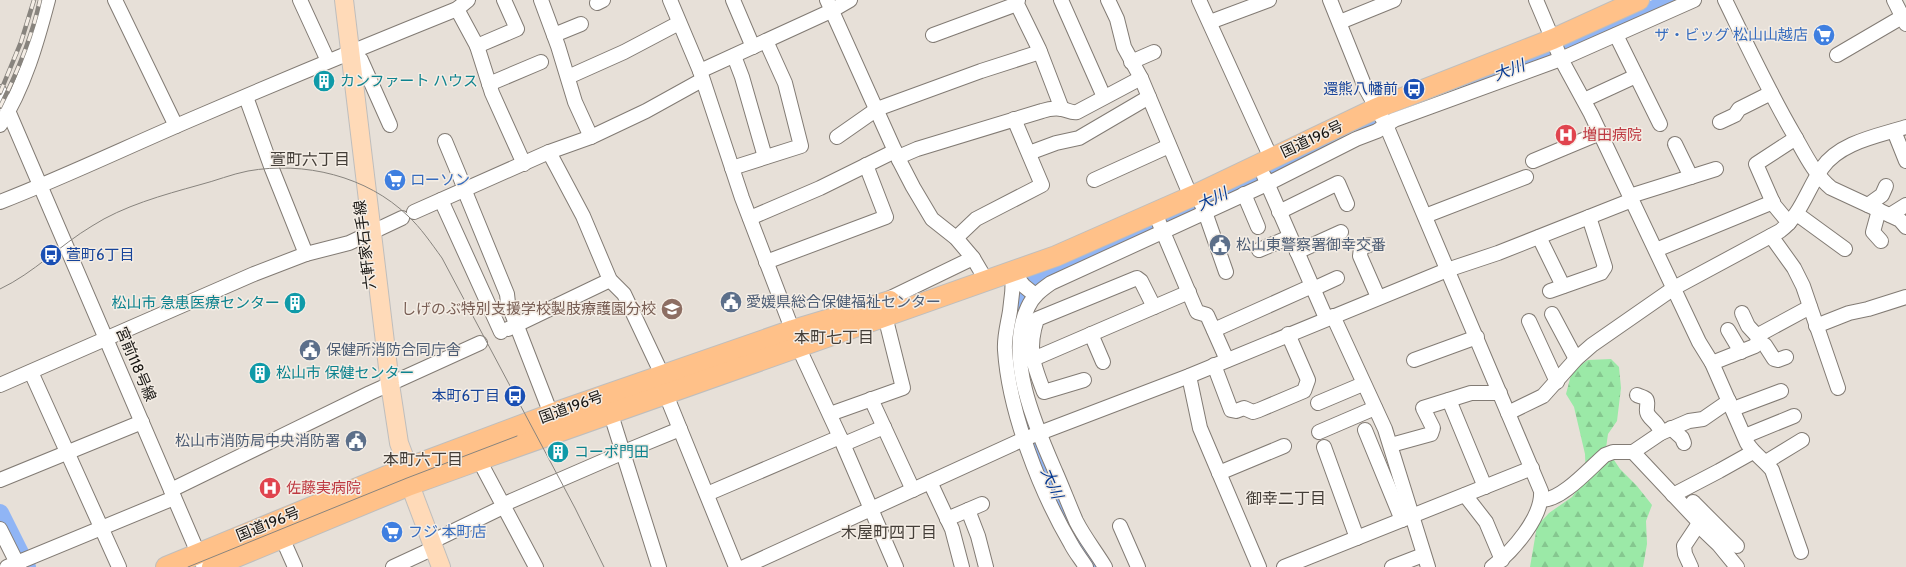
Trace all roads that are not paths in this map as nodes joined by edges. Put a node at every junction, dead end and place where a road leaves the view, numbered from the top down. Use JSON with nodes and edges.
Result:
{"nodes":[{"id":1,"x":48,"y":0,"type":"edge"},
{"id":2,"x":115,"y":0,"type":"edge"},
{"id":3,"x":300,"y":0,"type":"edge"},
{"id":4,"x":334,"y":0,"type":"edge"},
{"id":5,"x":344,"y":0,"type":"edge"},
{"id":6,"x":468,"y":0,"type":"edge"},
{"id":7,"x":504,"y":0,"type":"edge"},
{"id":8,"x":541,"y":0,"type":"edge"},
{"id":9,"x":670,"y":0,"type":"edge"},
{"id":10,"x":734,"y":0,"type":"edge"},
{"id":11,"x":850,"y":0,"type":"edge"},
{"id":12,"x":1061,"y":0,"type":"edge"},
{"id":13,"x":1108,"y":0,"type":"edge"},
{"id":14,"x":1199,"y":0,"type":"edge"},
{"id":15,"x":1269,"y":0,"type":"edge"},
{"id":16,"x":1330,"y":0,"type":"edge"},
{"id":17,"x":1394,"y":0,"type":"edge"},
{"id":18,"x":1536,"y":0,"type":"edge"},
{"id":19,"x":1694,"y":0,"type":"edge"},
{"id":20,"x":1725,"y":0,"type":"edge"},
{"id":21,"x":1894,"y":0,"type":"edge"},
{"id":22,"x":1017,"y":2,"type":"edge"},
{"id":23,"x":829,"y":5,"type":"edge"},
{"id":24,"x":457,"y":9,"type":"junction"},
{"id":25,"x":1636,"y":12,"type":"edge"},
{"id":26,"x":1904,"y":20,"type":"edge"},
{"id":27,"x":1210,"y":22,"type":"junction"},
{"id":28,"x":1340,"y":22,"type":"junction"},
{"id":29,"x":679,"y":23,"type":"junction"},
{"id":30,"x":581,"y":24,"type":"dead end"},
{"id":31,"x":933,"y":35,"type":"dead end"},
{"id":32,"x":1616,"y":35,"type":"junction"},
{"id":33,"x":554,"y":36,"type":"junction"},
{"id":34,"x":766,"y":41,"type":"junction"},
{"id":35,"x":477,"y":46,"type":"junction"},
{"id":36,"x":753,"y":47,"type":"junction"},
{"id":37,"x":1558,"y":50,"type":"junction"},
{"id":38,"x":1040,"y":52,"type":"junction"},
{"id":39,"x":1154,"y":52,"type":"dead end"},
{"id":40,"x":1838,"y":55,"type":"dead end"},
{"id":41,"x":340,"y":56,"type":"junction"},
{"id":42,"x":734,"y":56,"type":"junction"},
{"id":43,"x":541,"y":62,"type":"dead end"},
{"id":44,"x":1131,"y":62,"type":"junction"},
{"id":45,"x":701,"y":76,"type":"junction"},
{"id":46,"x":1636,"y":76,"type":"junction"},
{"id":47,"x":568,"y":77,"type":"junction"},
{"id":48,"x":1141,"y":78,"type":"junction"},
{"id":49,"x":489,"y":84,"type":"junction"},
{"id":50,"x":0,"y":92,"type":"edge"},
{"id":51,"x":1771,"y":93,"type":"junction"},
{"id":52,"x":246,"y":97,"type":"junction"},
{"id":53,"x":1104,"y":97,"type":"junction"},
{"id":54,"x":1149,"y":97,"type":"junction"},
{"id":55,"x":1584,"y":100,"type":"junction"},
{"id":56,"x":877,"y":109,"type":"junction"},
{"id":57,"x":1062,"y":109,"type":"junction"},
{"id":58,"x":9,"y":112,"type":"junction"},
{"id":59,"x":1382,"y":117,"type":"junction"},
{"id":60,"x":1014,"y":119,"type":"junction"},
{"id":61,"x":1720,"y":122,"type":"dead end"},
{"id":62,"x":1660,"y":124,"type":"dead end"},
{"id":63,"x":0,"y":125,"type":"edge"},
{"id":64,"x":390,"y":125,"type":"dead end"},
{"id":65,"x":176,"y":126,"type":"junction"},
{"id":66,"x":1900,"y":129,"type":"edge"},
{"id":67,"x":1600,"y":133,"type":"junction"},
{"id":68,"x":591,"y":137,"type":"junction"},
{"id":69,"x":838,"y":137,"type":"dead end"},
{"id":70,"x":1796,"y":138,"type":"junction"},
{"id":71,"x":445,"y":141,"type":"dead end"},
{"id":72,"x":1675,"y":144,"type":"dead end"},
{"id":73,"x":1169,"y":146,"type":"junction"},
{"id":74,"x":549,"y":152,"type":"junction"},
{"id":75,"x":1029,"y":153,"type":"junction"},
{"id":76,"x":897,"y":155,"type":"junction"},
{"id":77,"x":765,"y":157,"type":"junction"},
{"id":78,"x":1533,"y":161,"type":"dead end"},
{"id":79,"x":1906,"y":161,"type":"edge"},
{"id":80,"x":524,"y":164,"type":"junction"},
{"id":81,"x":866,"y":165,"type":"junction"},
{"id":82,"x":732,"y":168,"type":"junction"},
{"id":83,"x":1716,"y":169,"type":"dead end"},
{"id":84,"x":1265,"y":171,"type":"junction"},
{"id":85,"x":1818,"y":175,"type":"junction"},
{"id":86,"x":1526,"y":177,"type":"dead end"},
{"id":87,"x":1692,"y":177,"type":"junction"},
{"id":88,"x":1094,"y":180,"type":"dead end"},
{"id":89,"x":41,"y":186,"type":"junction"},
{"id":90,"x":1886,"y":186,"type":"dead end"},
{"id":91,"x":465,"y":189,"type":"junction"},
{"id":92,"x":1244,"y":194,"type":"junction"},
{"id":93,"x":1631,"y":198,"type":"junction"},
{"id":94,"x":441,"y":200,"type":"junction"},
{"id":95,"x":0,"y":202,"type":"edge"},
{"id":96,"x":1199,"y":202,"type":"junction"},
{"id":97,"x":1773,"y":202,"type":"junction"},
{"id":98,"x":1347,"y":204,"type":"dead end"},
{"id":99,"x":1906,"y":205,"type":"edge"},
{"id":100,"x":1879,"y":210,"type":"junction"},
{"id":101,"x":1279,"y":212,"type":"junction"},
{"id":102,"x":1425,"y":216,"type":"junction"},
{"id":103,"x":1589,"y":217,"type":"junction"},
{"id":104,"x":750,"y":218,"type":"junction"},
{"id":105,"x":1793,"y":219,"type":"junction"},
{"id":106,"x":1160,"y":223,"type":"junction"},
{"id":107,"x":1258,"y":227,"type":"dead end"},
{"id":108,"x":1906,"y":227,"type":"edge"},
{"id":109,"x":1341,"y":232,"type":"dead end"},
{"id":110,"x":368,"y":235,"type":"junction"},
{"id":111,"x":1771,"y":236,"type":"junction"},
{"id":112,"x":1290,"y":237,"type":"junction"},
{"id":113,"x":1539,"y":237,"type":"junction"},
{"id":114,"x":956,"y":238,"type":"junction"},
{"id":115,"x":1881,"y":241,"type":"dead end"},
{"id":116,"x":1369,"y":245,"type":"dead end"},
{"id":117,"x":1845,"y":249,"type":"dead end"},
{"id":118,"x":1259,"y":250,"type":"dead end"},
{"id":119,"x":1656,"y":250,"type":"junction"},
{"id":120,"x":1297,"y":252,"type":"junction"},
{"id":121,"x":306,"y":254,"type":"junction"},
{"id":122,"x":973,"y":258,"type":"junction"},
{"id":123,"x":766,"y":262,"type":"junction"},
{"id":124,"x":1447,"y":270,"type":"junction"},
{"id":125,"x":1226,"y":272,"type":"dead end"},
{"id":126,"x":1337,"y":278,"type":"dead end"},
{"id":127,"x":610,"y":280,"type":"junction"},
{"id":128,"x":986,"y":280,"type":"junction"},
{"id":129,"x":1026,"y":287,"type":"junction"},
{"id":130,"x":1313,"y":287,"type":"junction"},
{"id":131,"x":1674,"y":288,"type":"junction"},
{"id":132,"x":1189,"y":292,"type":"junction"},
{"id":133,"x":1378,"y":297,"type":"junction"},
{"id":134,"x":1906,"y":297,"type":"edge"},
{"id":135,"x":1154,"y":307,"type":"junction"},
{"id":136,"x":1810,"y":307,"type":"junction"},
{"id":137,"x":882,"y":310,"type":"junction"},
{"id":138,"x":1742,"y":313,"type":"dead end"},
{"id":139,"x":1552,"y":314,"type":"dead end"},
{"id":140,"x":1329,"y":317,"type":"junction"},
{"id":141,"x":1529,"y":321,"type":"dead end"},
{"id":142,"x":516,"y":325,"type":"junction"},
{"id":143,"x":1816,"y":326,"type":"junction"},
{"id":144,"x":1214,"y":330,"type":"junction"},
{"id":145,"x":1728,"y":330,"type":"dead end"},
{"id":146,"x":1091,"y":334,"type":"junction"},
{"id":147,"x":1288,"y":334,"type":"junction"},
{"id":148,"x":1477,"y":337,"type":"junction"},
{"id":149,"x":796,"y":338,"type":"junction"},
{"id":150,"x":1758,"y":339,"type":"junction"},
{"id":151,"x":107,"y":340,"type":"junction"},
{"id":152,"x":480,"y":343,"type":"dead end"},
{"id":153,"x":1741,"y":352,"type":"junction"},
{"id":154,"x":1418,"y":354,"type":"dead end"},
{"id":155,"x":1786,"y":357,"type":"dead end"},
{"id":156,"x":1576,"y":359,"type":"junction"},
{"id":157,"x":1228,"y":360,"type":"junction"},
{"id":158,"x":1018,"y":361,"type":"junction"},
{"id":159,"x":1103,"y":362,"type":"dead end"},
{"id":160,"x":1712,"y":363,"type":"junction"},
{"id":161,"x":1214,"y":365,"type":"junction"},
{"id":162,"x":31,"y":372,"type":"junction"},
{"id":163,"x":1189,"y":376,"type":"junction"},
{"id":164,"x":1493,"y":377,"type":"junction"},
{"id":165,"x":1084,"y":380,"type":"dead end"},
{"id":166,"x":1557,"y":382,"type":"junction"},
{"id":167,"x":664,"y":384,"type":"junction"},
{"id":168,"x":1363,"y":384,"type":"junction"},
{"id":169,"x":0,"y":385,"type":"edge"},
{"id":170,"x":386,"y":386,"type":"junction"},
{"id":171,"x":1838,"y":388,"type":"dead end"},
{"id":172,"x":1781,"y":391,"type":"dead end"},
{"id":173,"x":1480,"y":393,"type":"junction"},
{"id":174,"x":1500,"y":393,"type":"junction"},
{"id":175,"x":1637,"y":395,"type":"dead end"},
{"id":176,"x":871,"y":399,"type":"junction"},
{"id":177,"x":1449,"y":400,"type":"junction"},
{"id":178,"x":1318,"y":403,"type":"dead end"},
{"id":179,"x":607,"y":404,"type":"junction"},
{"id":180,"x":1731,"y":405,"type":"junction"},
{"id":181,"x":1375,"y":408,"type":"junction"},
{"id":182,"x":1508,"y":413,"type":"junction"},
{"id":183,"x":551,"y":414,"type":"junction"},
{"id":184,"x":830,"y":414,"type":"junction"},
{"id":185,"x":1794,"y":416,"type":"dead end"},
{"id":186,"x":142,"y":422,"type":"junction"},
{"id":187,"x":884,"y":427,"type":"junction"},
{"id":188,"x":680,"y":429,"type":"junction"},
{"id":189,"x":1365,"y":430,"type":"dead end"},
{"id":190,"x":1666,"y":431,"type":"junction"},
{"id":191,"x":1319,"y":432,"type":"dead end"},
{"id":192,"x":1032,"y":436,"type":"junction"},
{"id":193,"x":1745,"y":436,"type":"junction"},
{"id":194,"x":842,"y":440,"type":"junction"},
{"id":195,"x":1802,"y":440,"type":"dead end"},
{"id":196,"x":1684,"y":443,"type":"dead end"},
{"id":197,"x":1391,"y":445,"type":"junction"},
{"id":198,"x":1284,"y":446,"type":"dead end"},
{"id":199,"x":1324,"y":447,"type":"dead end"},
{"id":200,"x":624,"y":452,"type":"junction"},
{"id":201,"x":1633,"y":452,"type":"junction"},
{"id":202,"x":1752,"y":452,"type":"junction"},
{"id":203,"x":67,"y":453,"type":"junction"},
{"id":204,"x":479,"y":460,"type":"junction"},
{"id":205,"x":1766,"y":462,"type":"junction"},
{"id":206,"x":1532,"y":468,"type":"junction"},
{"id":207,"x":405,"y":474,"type":"junction"},
{"id":208,"x":1219,"y":474,"type":"junction"},
{"id":209,"x":0,"y":480,"type":"edge"},
{"id":210,"x":930,"y":482,"type":"junction"},
{"id":211,"x":1485,"y":487,"type":"junction"},
{"id":212,"x":913,"y":490,"type":"junction"},
{"id":213,"x":1677,"y":493,"type":"junction"},
{"id":214,"x":173,"y":494,"type":"junction"},
{"id":215,"x":707,"y":494,"type":"junction"},
{"id":216,"x":1465,"y":495,"type":"junction"},
{"id":217,"x":1542,"y":500,"type":"junction"},
{"id":218,"x":982,"y":504,"type":"dead end"},
{"id":219,"x":503,"y":506,"type":"junction"},
{"id":220,"x":871,"y":509,"type":"junction"},
{"id":221,"x":968,"y":510,"type":"junction"},
{"id":222,"x":1406,"y":518,"type":"junction"},
{"id":223,"x":947,"y":519,"type":"junction"},
{"id":224,"x":1698,"y":524,"type":"junction"},
{"id":225,"x":101,"y":528,"type":"junction"},
{"id":226,"x":0,"y":529,"type":"edge"},
{"id":227,"x":279,"y":530,"type":"junction"},
{"id":228,"x":1120,"y":534,"type":"dead end"},
{"id":229,"x":1357,"y":538,"type":"junction"},
{"id":230,"x":432,"y":545,"type":"junction"},
{"id":231,"x":1737,"y":546,"type":"dead end"},
{"id":232,"x":1801,"y":552,"type":"dead end"},
{"id":233,"x":1426,"y":561,"type":"edge"},
{"id":234,"x":204,"y":562,"type":"edge"},
{"id":235,"x":1304,"y":563,"type":"edge"},
{"id":236,"x":1497,"y":563,"type":"edge"},
{"id":237,"x":14,"y":566,"type":"edge"},
{"id":238,"x":983,"y":566,"type":"edge"},
{"id":239,"x":119,"y":567,"type":"edge"},
{"id":240,"x":166,"y":567,"type":"edge"},
{"id":241,"x":295,"y":567,"type":"edge"},
{"id":242,"x":393,"y":567,"type":"edge"},
{"id":243,"x":441,"y":567,"type":"edge"},
{"id":244,"x":536,"y":567,"type":"edge"},
{"id":245,"x":659,"y":567,"type":"edge"},
{"id":246,"x":736,"y":567,"type":"edge"},
{"id":247,"x":744,"y":567,"type":"edge"},
{"id":248,"x":896,"y":567,"type":"edge"},
{"id":249,"x":962,"y":567,"type":"edge"},
{"id":250,"x":1086,"y":567,"type":"edge"},
{"id":251,"x":1105,"y":567,"type":"edge"},
{"id":252,"x":1138,"y":567,"type":"edge"},
{"id":253,"x":1259,"y":567,"type":"edge"},
{"id":254,"x":1284,"y":567,"type":"edge"},
{"id":255,"x":1392,"y":567,"type":"edge"},
{"id":256,"x":1691,"y":567,"type":"edge"},
{"id":257,"x":1737,"y":567,"type":"edge"}],
"edges":[{"from":1,"to":58,"type":"street"},
{"from":2,"to":65,"type":"street"},
{"from":3,"to":41,"type":"street"},
{"from":4,"to":41,"type":"main road","name":"六軒家石手線"},
{"from":5,"to":41,"type":"main road","name":"六軒家石手線"},
{"from":6,"to":24,"type":"street"},
{"from":7,"to":35,"type":"street"},
{"from":8,"to":33,"type":"street"},
{"from":9,"to":29,"type":"street"},
{"from":10,"to":36,"type":"street"},
{"from":11,"to":23,"type":"street"},
{"from":12,"to":53,"type":"street"},
{"from":13,"to":44,"type":"street"},
{"from":14,"to":27,"type":"street"},
{"from":15,"to":27,"type":"street"},
{"from":16,"to":28,"type":"street"},
{"from":17,"to":28,"type":"street"},
{"from":18,"to":37,"type":"street"},
{"from":19,"to":25,"type":"street"},
{"from":20,"to":51,"type":"street"},
{"from":21,"to":26,"type":"street"},
{"from":22,"to":31,"type":"street"},
{"from":22,"to":38,"type":"street"},
{"from":23,"to":34,"type":"street"},
{"from":23,"to":56,"type":"street"},
{"from":24,"to":35,"type":"street"},
{"from":24,"to":41,"type":"street"},
{"from":25,"to":32,"type":"street"},
{"from":25,"to":37,"type":"highway","name":"国道196号"},
{"from":26,"to":40,"type":"street"},
{"from":27,"to":84,"type":"street"},
{"from":28,"to":59,"type":"street"},
{"from":29,"to":45,"type":"street"},
{"from":29,"to":47,"type":"street"},
{"from":30,"to":33,"type":"street"},
{"from":32,"to":37,"type":"street"},
{"from":32,"to":46,"type":"street"},
{"from":33,"to":47,"type":"street"},
{"from":34,"to":36,"type":"street"},
{"from":34,"to":77,"type":"street"},
{"from":35,"to":49,"type":"street"},
{"from":36,"to":42,"type":"street"},
{"from":37,"to":55,"type":"street"},
{"from":37,"to":59,"type":"highway","name":"国道196号"},
{"from":38,"to":56,"type":"street"},
{"from":38,"to":57,"type":"street"},
{"from":39,"to":44,"type":"street"},
{"from":41,"to":52,"type":"street"},
{"from":41,"to":64,"type":"street"},
{"from":41,"to":110,"type":"main road","name":"六軒家石手線"},
{"from":42,"to":45,"type":"street"},
{"from":42,"to":77,"type":"street"},
{"from":43,"to":49,"type":"street"},
{"from":44,"to":48,"type":"street"},
{"from":45,"to":68,"type":"street"},
{"from":45,"to":82,"type":"street"},
{"from":46,"to":55,"type":"street"},
{"from":46,"to":62,"type":"street"},
{"from":47,"to":68,"type":"street"},
{"from":48,"to":53,"type":"street"},
{"from":48,"to":54,"type":"street"},
{"from":49,"to":80,"type":"street"},
{"from":50,"to":58,"type":"street","name":"宮前118号線"},
{"from":51,"to":61,"type":"street"},
{"from":51,"to":70,"type":"street"},
{"from":52,"to":65,"type":"street"},
{"from":52,"to":121,"type":"street"},
{"from":53,"to":57,"type":"street"},
{"from":54,"to":73,"type":"street"},
{"from":54,"to":75,"type":"street"},
{"from":55,"to":67,"type":"street"},
{"from":56,"to":69,"type":"street"},
{"from":56,"to":76,"type":"street"},
{"from":57,"to":60,"type":"street"},
{"from":58,"to":63,"type":"street"},
{"from":58,"to":89,"type":"street","name":"宮前118号線"},
{"from":59,"to":84,"type":"highway","name":"国道196号"},
{"from":59,"to":102,"type":"street"},
{"from":60,"to":75,"type":"street"},
{"from":60,"to":76,"type":"street"},
{"from":65,"to":89,"type":"street"},
{"from":66,"to":79,"type":"street"},
{"from":66,"to":85,"type":"street"},
{"from":67,"to":78,"type":"street"},
{"from":67,"to":93,"type":"street"},
{"from":68,"to":74,"type":"street"},
{"from":70,"to":85,"type":"street"},
{"from":70,"to":97,"type":"street"},
{"from":71,"to":91,"type":"street"},
{"from":72,"to":87,"type":"street"},
{"from":73,"to":88,"type":"street"},
{"from":73,"to":96,"type":"street"},
{"from":74,"to":80,"type":"street"},
{"from":74,"to":127,"type":"street"},
{"from":75,"to":114,"type":"street"},
{"from":76,"to":81,"type":"street"},
{"from":76,"to":114,"type":"street"},
{"from":77,"to":82,"type":"street"},
{"from":80,"to":91,"type":"street"},
{"from":81,"to":104,"type":"street"},
{"from":81,"to":123,"type":"street"},
{"from":82,"to":104,"type":"street"},
{"from":83,"to":87,"type":"street"},
{"from":84,"to":92,"type":"street"},
{"from":84,"to":96,"type":"highway","name":"国道196号"},
{"from":84,"to":101,"type":"street"},
{"from":85,"to":100,"type":"street"},
{"from":85,"to":105,"type":"street"},
{"from":86,"to":102,"type":"street"},
{"from":87,"to":93,"type":"street"},
{"from":89,"to":95,"type":"street"},
{"from":89,"to":151,"type":"street","name":"宮前118号線"},
{"from":90,"to":100,"type":"street"},
{"from":91,"to":94,"type":"street"},
{"from":91,"to":142,"type":"street"},
{"from":92,"to":96,"type":"street"},
{"from":92,"to":107,"type":"street"},
{"from":93,"to":103,"type":"street"},
{"from":93,"to":119,"type":"street"},
{"from":94,"to":110,"type":"street"},
{"from":94,"to":142,"type":"street"},
{"from":96,"to":106,"type":"highway","name":"国道196号"},
{"from":96,"to":125,"type":"street"},
{"from":97,"to":105,"type":"street"},
{"from":97,"to":119,"type":"street"},
{"from":98,"to":101,"type":"street"},
{"from":99,"to":100,"type":"street"},
{"from":100,"to":108,"type":"street"},
{"from":100,"to":115,"type":"street"},
{"from":101,"to":112,"type":"street"},
{"from":102,"to":124,"type":"street"},
{"from":103,"to":113,"type":"street"},
{"from":103,"to":113,"type":"street"},
{"from":104,"to":123,"type":"street"},
{"from":105,"to":111,"type":"street"},
{"from":105,"to":117,"type":"street"},
{"from":106,"to":129,"type":"street"},
{"from":106,"to":129,"type":"highway","name":"国道196号"},
{"from":106,"to":132,"type":"street"},
{"from":109,"to":120,"type":"street"},
{"from":110,"to":121,"type":"street"},
{"from":110,"to":170,"type":"main road","name":"六軒家石手線"},
{"from":111,"to":131,"type":"street"},
{"from":111,"to":136,"type":"street"},
{"from":112,"to":118,"type":"street"},
{"from":112,"to":120,"type":"street"},
{"from":113,"to":124,"type":"street"},
{"from":114,"to":122,"type":"street"},
{"from":116,"to":133,"type":"street"},
{"from":119,"to":131,"type":"street"},
{"from":120,"to":130,"type":"street"},
{"from":121,"to":151,"type":"street"},
{"from":122,"to":128,"type":"street"},
{"from":122,"to":137,"type":"street"},
{"from":123,"to":149,"type":"street"},
{"from":124,"to":133,"type":"street"},
{"from":124,"to":148,"type":"street"},
{"from":126,"to":130,"type":"street"},
{"from":127,"to":142,"type":"street"},
{"from":127,"to":167,"type":"street"},
{"from":128,"to":129,"type":"highway","name":"国道196号"},
{"from":128,"to":137,"type":"highway","name":"国道196号"},
{"from":129,"to":158,"type":"street"},
{"from":129,"to":158,"type":"street"},
{"from":130,"to":140,"type":"street"},
{"from":130,"to":144,"type":"street"},
{"from":131,"to":156,"type":"street"},
{"from":131,"to":160,"type":"street"},
{"from":132,"to":135,"type":"street"},
{"from":132,"to":144,"type":"street"},
{"from":133,"to":140,"type":"street"},
{"from":134,"to":143,"type":"street"},
{"from":135,"to":146,"type":"street"},
{"from":135,"to":158,"type":"street"},
{"from":136,"to":143,"type":"street"},
{"from":136,"to":150,"type":"street"},
{"from":137,"to":149,"type":"highway","name":"国道196号"},
{"from":137,"to":176,"type":"street"},
{"from":138,"to":150,"type":"street"},
{"from":139,"to":156,"type":"street"},
{"from":140,"to":147,"type":"street"},
{"from":140,"to":168,"type":"street"},
{"from":141,"to":166,"type":"street"},
{"from":142,"to":183,"type":"street"},
{"from":143,"to":171,"type":"street"},
{"from":144,"to":157,"type":"street"},
{"from":145,"to":153,"type":"street"},
{"from":146,"to":158,"type":"street"},
{"from":146,"to":159,"type":"street"},
{"from":147,"to":157,"type":"street"},
{"from":147,"to":161,"type":"street"},
{"from":148,"to":154,"type":"street"},
{"from":148,"to":164,"type":"street"},
{"from":149,"to":167,"type":"highway","name":"国道196号"},
{"from":149,"to":184,"type":"street"},
{"from":150,"to":153,"type":"street"},
{"from":150,"to":155,"type":"street"},
{"from":151,"to":162,"type":"street"},
{"from":151,"to":186,"type":"street","name":"宮前118号線"},
{"from":152,"to":170,"type":"street"},
{"from":153,"to":160,"type":"street"},
{"from":156,"to":166,"type":"street"},
{"from":157,"to":161,"type":"street"},
{"from":158,"to":165,"type":"street"},
{"from":158,"to":192,"type":"street"},
{"from":160,"to":180,"type":"street"},
{"from":161,"to":163,"type":"street"},
{"from":162,"to":169,"type":"street"},
{"from":162,"to":203,"type":"street"},
{"from":163,"to":192,"type":"street"},
{"from":163,"to":208,"type":"street"},
{"from":164,"to":173,"type":"street"},
{"from":164,"to":174,"type":"street"},
{"from":166,"to":182,"type":"street"},
{"from":167,"to":179,"type":"highway","name":"国道196号"},
{"from":167,"to":188,"type":"street"},
{"from":168,"to":178,"type":"street"},
{"from":168,"to":181,"type":"street"},
{"from":170,"to":207,"type":"main road","name":"六軒家石手線"},
{"from":170,"to":214,"type":"street"},
{"from":172,"to":180,"type":"street"},
{"from":173,"to":174,"type":"street"},
{"from":173,"to":177,"type":"street"},
{"from":174,"to":182,"type":"street"},
{"from":175,"to":190,"type":"street"},
{"from":176,"to":184,"type":"street"},
{"from":176,"to":187,"type":"street"},
{"from":177,"to":197,"type":"street"},
{"from":177,"to":211,"type":"street"},
{"from":179,"to":183,"type":"highway","name":"国道196号"},
{"from":179,"to":200,"type":"street"},
{"from":179,"to":204,"type":"highway","name":"国道196号"},
{"from":180,"to":190,"type":"street"},
{"from":180,"to":193,"type":"street"},
{"from":181,"to":191,"type":"street"},
{"from":181,"to":197,"type":"street"},
{"from":182,"to":206,"type":"street"},
{"from":183,"to":207,"type":"highway","name":"国道196号"},
{"from":184,"to":194,"type":"street"},
{"from":185,"to":193,"type":"street"},
{"from":186,"to":203,"type":"street"},
{"from":186,"to":214,"type":"street","name":"宮前118号線"},
{"from":187,"to":194,"type":"street"},
{"from":187,"to":212,"type":"street"},
{"from":188,"to":200,"type":"street"},
{"from":188,"to":215,"type":"street"},
{"from":189,"to":222,"type":"street"},
{"from":190,"to":196,"type":"street"},
{"from":190,"to":201,"type":"street"},
{"from":192,"to":210,"type":"street"},
{"from":192,"to":250,"type":"street"},
{"from":192,"to":251,"type":"street"},
{"from":193,"to":202,"type":"street"},
{"from":194,"to":215,"type":"street"},
{"from":194,"to":220,"type":"street"},
{"from":195,"to":205,"type":"street"},
{"from":197,"to":222,"type":"street"},
{"from":198,"to":208,"type":"street"},
{"from":199,"to":229,"type":"street"},
{"from":200,"to":219,"type":"street"},
{"from":200,"to":245,"type":"street"},
{"from":201,"to":213,"type":"street"},
{"from":201,"to":217,"type":"street"},
{"from":202,"to":205,"type":"street"},
{"from":202,"to":213,"type":"street"},
{"from":203,"to":209,"type":"street"},
{"from":203,"to":225,"type":"street"},
{"from":204,"to":207,"type":"highway","name":"国道196号"},
{"from":204,"to":219,"type":"street"},
{"from":205,"to":232,"type":"street"},
{"from":206,"to":211,"type":"street"},
{"from":206,"to":217,"type":"street"},
{"from":207,"to":227,"type":"highway","name":"国道196号"},
{"from":207,"to":230,"type":"main road","name":"六軒家石手線"},
{"from":208,"to":253,"type":"street"},
{"from":210,"to":212,"type":"street"},
{"from":210,"to":223,"type":"street"},
{"from":211,"to":216,"type":"street"},
{"from":212,"to":220,"type":"street"},
{"from":213,"to":224,"type":"street"},
{"from":213,"to":231,"type":"street"},
{"from":214,"to":225,"type":"street"},
{"from":214,"to":234,"type":"street","name":"宮前118号線"},
{"from":215,"to":246,"type":"street"},
{"from":216,"to":222,"type":"street"},
{"from":216,"to":236,"type":"street"},
{"from":217,"to":236,"type":"street"},
{"from":218,"to":221,"type":"street"},
{"from":219,"to":230,"type":"street"},
{"from":219,"to":244,"type":"street"},
{"from":220,"to":247,"type":"street"},
{"from":220,"to":248,"type":"street"},
{"from":221,"to":223,"type":"street"},
{"from":221,"to":238,"type":"street"},
{"from":222,"to":229,"type":"street"},
{"from":222,"to":233,"type":"street"},
{"from":223,"to":249,"type":"street"},
{"from":224,"to":256,"type":"street"},
{"from":224,"to":257,"type":"street"},
{"from":225,"to":237,"type":"street"},
{"from":225,"to":239,"type":"street"},
{"from":226,"to":237,"type":"street"},
{"from":227,"to":234,"type":"highway","name":"国道196号"},
{"from":227,"to":241,"type":"street"},
{"from":228,"to":252,"type":"street"},
{"from":229,"to":235,"type":"street"},
{"from":230,"to":242,"type":"street"},
{"from":230,"to":243,"type":"main road","name":"六軒家石手線"},
{"from":233,"to":255,"type":"street"},
{"from":234,"to":240,"type":"highway","name":"国道196号"},
{"from":235,"to":254,"type":"street"}]}
